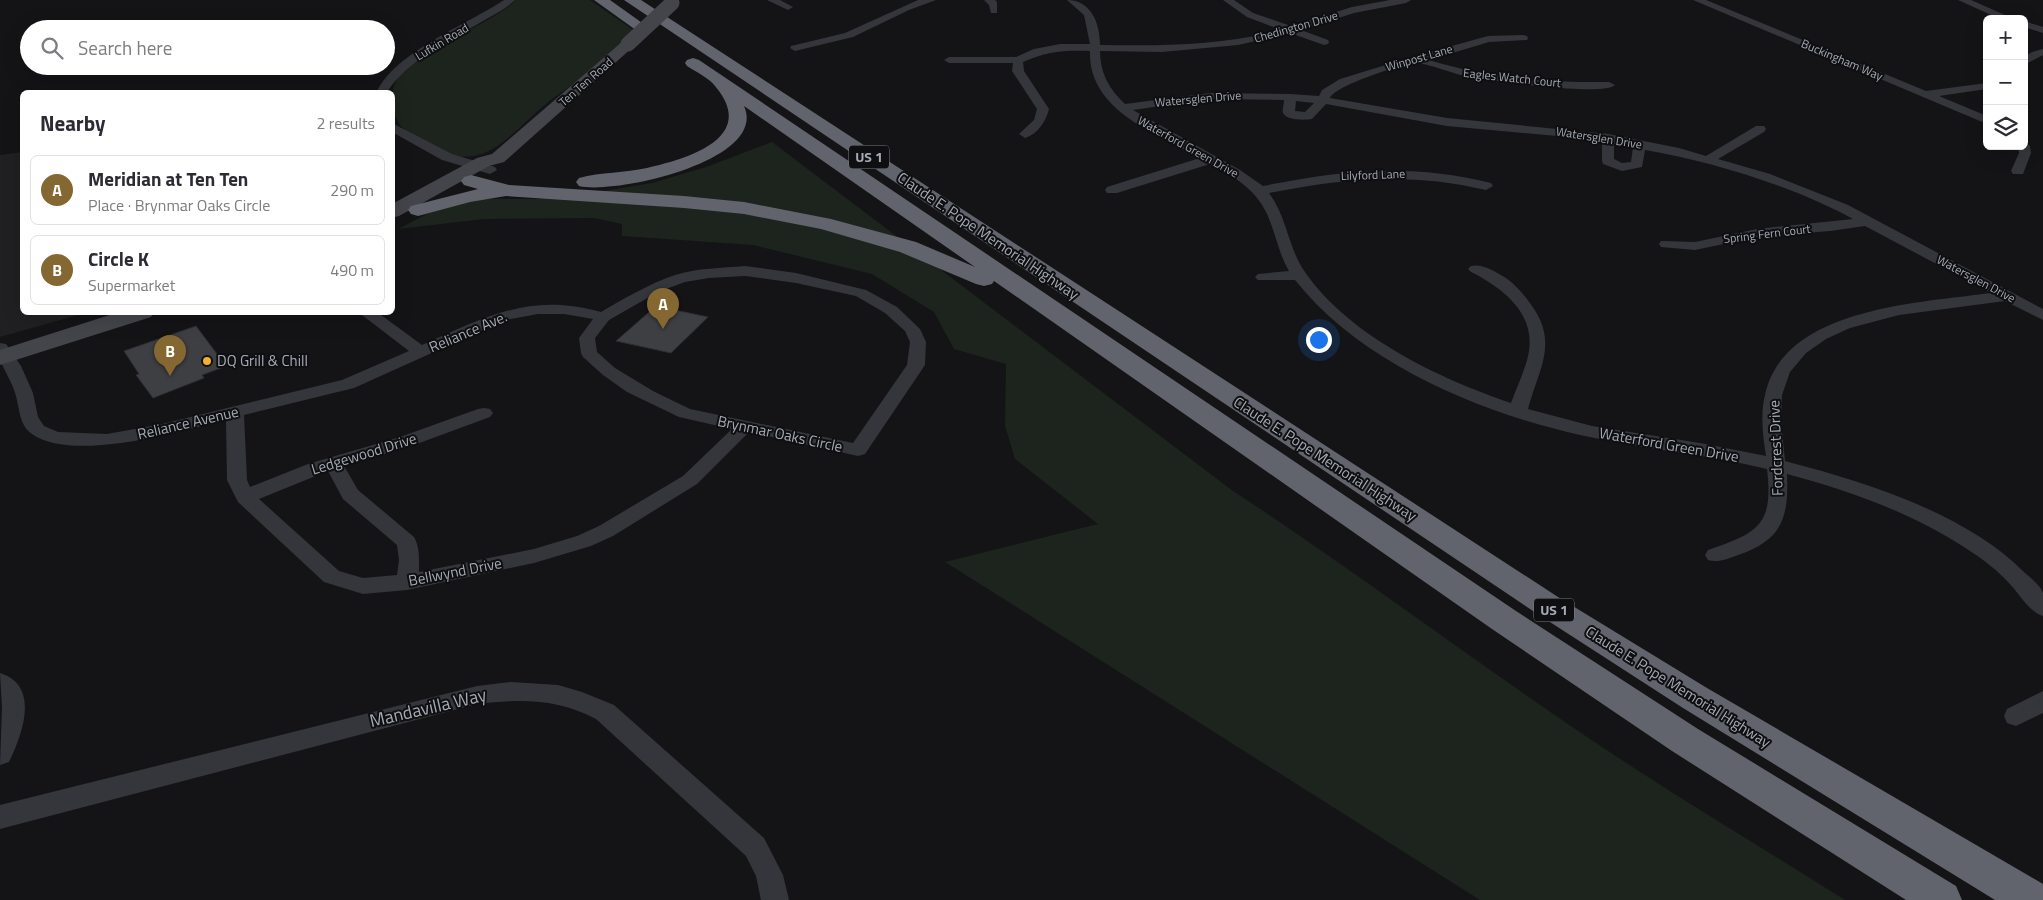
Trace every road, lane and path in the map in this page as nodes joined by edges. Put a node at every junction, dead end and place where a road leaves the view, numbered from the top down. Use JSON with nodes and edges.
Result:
{"nodes":[{"id":1,"x":510,"y":0,"type":"edge"},
{"id":2,"x":601,"y":0,"type":"edge"},
{"id":3,"x":631,"y":0,"type":"edge"},
{"id":4,"x":772,"y":0,"type":"edge"},
{"id":5,"x":902,"y":0,"type":"edge"},
{"id":6,"x":931,"y":0,"type":"edge"},
{"id":7,"x":989,"y":0,"type":"edge"},
{"id":8,"x":1060,"y":0,"type":"edge"},
{"id":9,"x":1072,"y":0,"type":"edge"},
{"id":10,"x":1228,"y":0,"type":"edge"},
{"id":11,"x":1406,"y":0,"type":"edge"},
{"id":12,"x":1698,"y":0,"type":"edge"},
{"id":13,"x":1963,"y":0,"type":"edge"},
{"id":14,"x":674,"y":2,"type":"edge"},
{"id":15,"x":914,"y":3,"type":"junction"},
{"id":16,"x":788,"y":7,"type":"dead end"},
{"id":17,"x":994,"y":10,"type":"dead end"},
{"id":18,"x":2000,"y":15,"type":"edge"},
{"id":19,"x":1088,"y":18,"type":"junction"},
{"id":20,"x":2028,"y":25,"type":"edge"},
{"id":21,"x":1289,"y":30,"type":"junction"},
{"id":22,"x":2043,"y":30,"type":"edge"},
{"id":23,"x":1523,"y":38,"type":"dead end"},
{"id":24,"x":658,"y":39,"type":"dead end"},
{"id":25,"x":1324,"y":42,"type":"dead end"},
{"id":26,"x":1096,"y":47,"type":"junction"},
{"id":27,"x":795,"y":48,"type":"dead end"},
{"id":28,"x":2043,"y":52,"type":"edge"},
{"id":29,"x":680,"y":54,"type":"dead end"},
{"id":30,"x":1416,"y":59,"type":"junction"},
{"id":31,"x":949,"y":60,"type":"dead end"},
{"id":32,"x":1018,"y":60,"type":"junction"},
{"id":33,"x":2027,"y":60,"type":"edge"},
{"id":34,"x":395,"y":75,"type":"edge"},
{"id":35,"x":395,"y":75,"type":"edge"},
{"id":36,"x":722,"y":84,"type":"junction"},
{"id":37,"x":1609,"y":85,"type":"dead end"},
{"id":38,"x":1983,"y":87,"type":"edge"},
{"id":39,"x":383,"y":90,"type":"edge"},
{"id":40,"x":1925,"y":94,"type":"junction"},
{"id":41,"x":1290,"y":97,"type":"junction"},
{"id":42,"x":1323,"y":100,"type":"junction"},
{"id":43,"x":1122,"y":108,"type":"junction"},
{"id":44,"x":1983,"y":118,"type":"edge"},
{"id":45,"x":395,"y":129,"type":"edge"},
{"id":46,"x":1760,"y":129,"type":"dead end"},
{"id":47,"x":1025,"y":134,"type":"dead end"},
{"id":48,"x":1608,"y":138,"type":"junction"},
{"id":49,"x":395,"y":140,"type":"edge"},
{"id":50,"x":1640,"y":144,"type":"junction"},
{"id":51,"x":2025,"y":150,"type":"edge"},
{"id":52,"x":1211,"y":159,"type":"junction"},
{"id":53,"x":1709,"y":160,"type":"junction"},
{"id":54,"x":479,"y":170,"type":"junction"},
{"id":55,"x":2018,"y":171,"type":"dead end"},
{"id":56,"x":1486,"y":186,"type":"dead end"},
{"id":57,"x":1112,"y":190,"type":"dead end"},
{"id":58,"x":508,"y":191,"type":"junction"},
{"id":59,"x":1260,"y":191,"type":"junction"},
{"id":60,"x":418,"y":210,"type":"junction"},
{"id":61,"x":395,"y":211,"type":"edge"},
{"id":62,"x":395,"y":220,"type":"edge"},
{"id":63,"x":1868,"y":221,"type":"junction"},
{"id":64,"x":1666,"y":244,"type":"dead end"},
{"id":65,"x":1476,"y":269,"type":"dead end"},
{"id":66,"x":1298,"y":275,"type":"junction"},
{"id":67,"x":1263,"y":277,"type":"dead end"},
{"id":68,"x":2008,"y":296,"type":"junction"},
{"id":69,"x":1056,"y":314,"type":"junction"},
{"id":70,"x":104,"y":315,"type":"edge"},
{"id":71,"x":132,"y":315,"type":"edge"},
{"id":72,"x":370,"y":315,"type":"edge"},
{"id":73,"x":2043,"y":315,"type":"edge"},
{"id":74,"x":603,"y":317,"type":"junction"},
{"id":75,"x":1,"y":352,"type":"edge"},
{"id":76,"x":421,"y":352,"type":"junction"},
{"id":77,"x":1518,"y":411,"type":"junction"},
{"id":78,"x":235,"y":412,"type":"junction"},
{"id":79,"x":484,"y":413,"type":"dead end"},
{"id":80,"x":744,"y":427,"type":"junction"},
{"id":81,"x":334,"y":464,"type":"junction"},
{"id":82,"x":1777,"y":464,"type":"junction"},
{"id":83,"x":245,"y":497,"type":"junction"},
{"id":84,"x":1715,"y":555,"type":"dead end"},
{"id":85,"x":407,"y":582,"type":"junction"},
{"id":86,"x":2043,"y":608,"type":"edge"},
{"id":87,"x":0,"y":682,"type":"edge"},
{"id":88,"x":2043,"y":701,"type":"edge"},
{"id":89,"x":2016,"y":716,"type":"dead end"},
{"id":90,"x":0,"y":755,"type":"edge"},
{"id":91,"x":0,"y":817,"type":"edge"},
{"id":92,"x":775,"y":900,"type":"edge"},
{"id":93,"x":1942,"y":900,"type":"edge"},
{"id":94,"x":2032,"y":900,"type":"edge"}],
"edges":[{"from":1,"to":34,"type":"street","name":"Lufkin Road"},
{"from":2,"to":24,"type":"highway"},
{"from":3,"to":94,"type":"highway","name":"Claude E. Pope Memorial Highway","number":"US 1"},
{"from":4,"to":16,"type":"street"},
{"from":5,"to":15,"type":"street"},
{"from":6,"to":15,"type":"street"},
{"from":7,"to":17,"type":"street"},
{"from":8,"to":19,"type":"street"},
{"from":9,"to":19,"type":"street","name":"Waterford Green Drive"},
{"from":10,"to":21,"type":"street"},
{"from":11,"to":21,"type":"street","name":"Chedington Drive"},
{"from":12,"to":40,"type":"street","name":"Buckingham Way"},
{"from":13,"to":18,"type":"street"},
{"from":14,"to":54,"type":"main road","name":"Ten Ten Road","bridge":true},
{"from":15,"to":27,"type":"street"},
{"from":19,"to":26,"type":"street","name":"Waterford Green Drive"},
{"from":20,"to":22,"type":"street"},
{"from":21,"to":25,"type":"street"},
{"from":21,"to":26,"type":"street","name":"Chedington Drive"},
{"from":23,"to":30,"type":"street","name":"Winpost Lane"},
{"from":26,"to":32,"type":"street"},
{"from":26,"to":43,"type":"street","name":"Waterford Green Drive"},
{"from":28,"to":33,"type":"street"},
{"from":29,"to":36,"type":"highway","name":"Claude E. Pope Memorial Highway","number":"US 1"},
{"from":30,"to":37,"type":"street","name":"Eagles Watch Court"},
{"from":30,"to":42,"type":"street","name":"Winpost Lane"},
{"from":31,"to":32,"type":"street"},
{"from":32,"to":47,"type":"street"},
{"from":35,"to":39,"type":"street","name":"Lufkin Road"},
{"from":36,"to":54,"type":"highway"},
{"from":36,"to":69,"type":"highway","name":"Claude E. Pope Memorial Highway","number":"US 1"},
{"from":38,"to":40,"type":"street"},
{"from":40,"to":44,"type":"street","name":"Buckingham Way"},
{"from":41,"to":42,"type":"street","name":"Watersglen Drive"},
{"from":41,"to":42,"type":"street","name":"Winpost Lane"},
{"from":41,"to":43,"type":"street","name":"Watersglen Drive"},
{"from":42,"to":48,"type":"street","name":"Watersglen Drive"},
{"from":43,"to":52,"type":"street","name":"Waterford Green Drive"},
{"from":45,"to":54,"type":"street"},
{"from":46,"to":53,"type":"street"},
{"from":48,"to":50,"type":"street","name":"Watersglen Drive"},
{"from":48,"to":50,"type":"street"},
{"from":49,"to":54,"type":"street"},
{"from":50,"to":53,"type":"street","name":"Watersglen Drive"},
{"from":51,"to":55,"type":"street"},
{"from":52,"to":57,"type":"street"},
{"from":52,"to":59,"type":"street","name":"Waterford Green Drive"},
{"from":53,"to":63,"type":"street","name":"Watersglen Drive"},
{"from":54,"to":58,"type":"highway"},
{"from":54,"to":60,"type":"main road","name":"Ten Ten Road"},
{"from":54,"to":61,"type":"main road","name":"Ten Ten Road"},
{"from":56,"to":59,"type":"street","name":"Lilyford Lane"},
{"from":58,"to":60,"type":"highway"},
{"from":58,"to":69,"type":"highway"},
{"from":59,"to":66,"type":"street","name":"Waterford Green Drive"},
{"from":60,"to":62,"type":"main road","name":"Ten Ten Road"},
{"from":63,"to":64,"type":"street","name":"Spring Fern Court"},
{"from":63,"to":68,"type":"street","name":"Watersglen Drive"},
{"from":65,"to":77,"type":"street"},
{"from":66,"to":67,"type":"street"},
{"from":66,"to":77,"type":"street","name":"Waterford Green Drive"},
{"from":68,"to":73,"type":"street","name":"Watersglen Drive"},
{"from":68,"to":82,"type":"street","name":"Fordcrest Drive"},
{"from":69,"to":93,"type":"highway","name":"Claude E. Pope Memorial Highway","number":"US 1"},
{"from":70,"to":75,"type":"main road"},
{"from":71,"to":75,"type":"main road"},
{"from":72,"to":76,"type":"street"},
{"from":74,"to":76,"type":"street","name":"Reliance Ave."},
{"from":74,"to":80,"type":"street","name":"Brynmar Oaks Circle"},
{"from":74,"to":80,"type":"street","name":"Brynmar Oaks Circle"},
{"from":75,"to":78,"type":"street","name":"Reliance Avenue"},
{"from":76,"to":78,"type":"street","name":"Reliance Avenue"},
{"from":77,"to":82,"type":"street","name":"Waterford Green Drive"},
{"from":78,"to":83,"type":"street","name":"Bellwynd Drive"},
{"from":79,"to":81,"type":"street","name":"Ledgewood Drive"},
{"from":80,"to":85,"type":"street","name":"Bellwynd Drive"},
{"from":81,"to":83,"type":"street","name":"Ledgewood Drive"},
{"from":81,"to":85,"type":"street"},
{"from":82,"to":84,"type":"street","name":"Fordcrest Drive"},
{"from":82,"to":86,"type":"street","name":"Waterford Green Drive"},
{"from":83,"to":85,"type":"street","name":"Bellwynd Drive"},
{"from":87,"to":90,"type":"street"},
{"from":88,"to":89,"type":"street"},
{"from":91,"to":92,"type":"street","name":"Mandavilla Way"}]}
